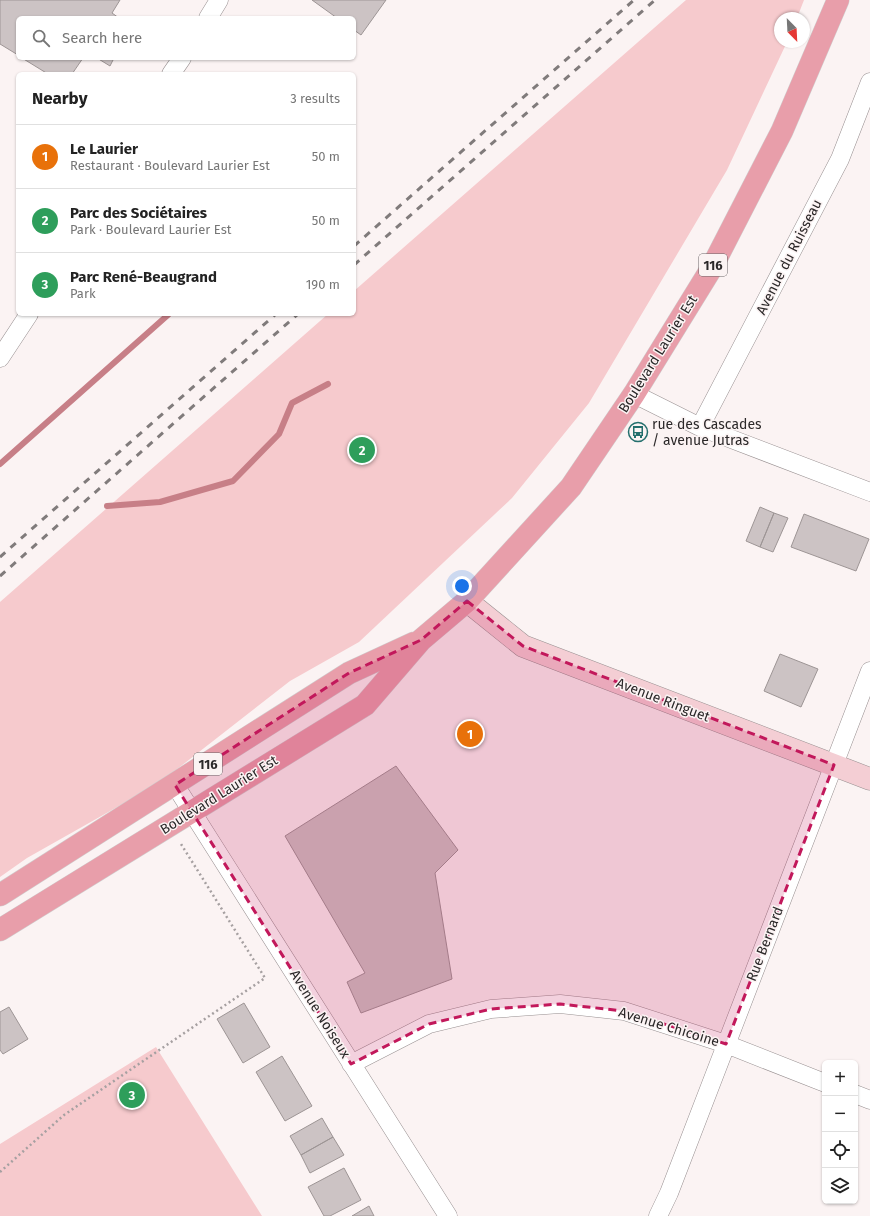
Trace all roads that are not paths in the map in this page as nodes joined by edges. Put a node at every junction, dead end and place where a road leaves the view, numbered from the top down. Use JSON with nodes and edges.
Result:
{"nodes":[{"id":1,"x":219,"y":0,"type":"edge"},
{"id":2,"x":838,"y":0,"type":"edge"},
{"id":3,"x":209,"y":16,"type":"edge"},
{"id":4,"x":181,"y":60,"type":"edge"},
{"id":5,"x":172,"y":72,"type":"edge"},
{"id":6,"x":870,"y":82,"type":"edge"},
{"id":7,"x":28,"y":316,"type":"edge"},
{"id":8,"x":0,"y":358,"type":"edge"},
{"id":9,"x":634,"y":394,"type":"junction"},
{"id":10,"x":700,"y":427,"type":"junction"},
{"id":11,"x":870,"y":492,"type":"edge"},
{"id":12,"x":467,"y":601,"type":"junction"},
{"id":13,"x":421,"y":640,"type":"junction"},
{"id":14,"x":870,"y":671,"type":"edge"},
{"id":15,"x":834,"y":765,"type":"junction"},
{"id":16,"x":870,"y":779,"type":"edge"},
{"id":17,"x":175,"y":785,"type":"junction"},
{"id":18,"x":192,"y":812,"type":"junction"},
{"id":19,"x":0,"y":895,"type":"edge"},
{"id":20,"x":0,"y":930,"type":"edge"},
{"id":21,"x":726,"y":1044,"type":"junction"},
{"id":22,"x":351,"y":1064,"type":"junction"},
{"id":23,"x":822,"y":1082,"type":"edge"},
{"id":24,"x":858,"y":1095,"type":"edge"},
{"id":25,"x":870,"y":1100,"type":"edge"},
{"id":26,"x":448,"y":1216,"type":"edge"},
{"id":27,"x":658,"y":1216,"type":"edge"}],
"edges":[{"from":1,"to":3,"type":"street"},
{"from":2,"to":9,"type":"main road","name":"Boulevard Laurier Est","number":"116"},
{"from":4,"to":5,"type":"street"},
{"from":6,"to":10,"type":"street","name":"Avenue du Ruisseau"},
{"from":7,"to":8,"type":"street"},
{"from":9,"to":10,"type":"street"},
{"from":9,"to":12,"type":"main road","name":"Boulevard Laurier Est","number":"116"},
{"from":10,"to":11,"type":"street"},
{"from":12,"to":13,"type":"main road","name":"Boulevard Laurier Est","number":"116"},
{"from":12,"to":15,"type":"street","name":"Avenue Ringuet"},
{"from":13,"to":17,"type":"main road","name":"Boulevard Laurier Est","number":"116"},
{"from":13,"to":18,"type":"main road","name":"Boulevard Laurier Est","number":"116"},
{"from":14,"to":15,"type":"street","name":"Rue Bernard"},
{"from":15,"to":16,"type":"street","name":"Avenue Ringuet"},
{"from":15,"to":21,"type":"street","name":"Rue Bernard"},
{"from":17,"to":18,"type":"street","name":"Avenue Noiseux"},
{"from":17,"to":19,"type":"main road","name":"Boulevard Laurier Est","number":"116"},
{"from":18,"to":20,"type":"main road","name":"Boulevard Laurier Est","number":"116"},
{"from":18,"to":22,"type":"street","name":"Avenue Noiseux"},
{"from":21,"to":22,"type":"street","name":"Avenue Chicoine"},
{"from":21,"to":23,"type":"street","name":"Avenue Chicoine"},
{"from":21,"to":27,"type":"street","name":"Rue Bernard"},
{"from":22,"to":26,"type":"street","name":"Avenue Noiseux"},
{"from":24,"to":25,"type":"street"}]}
